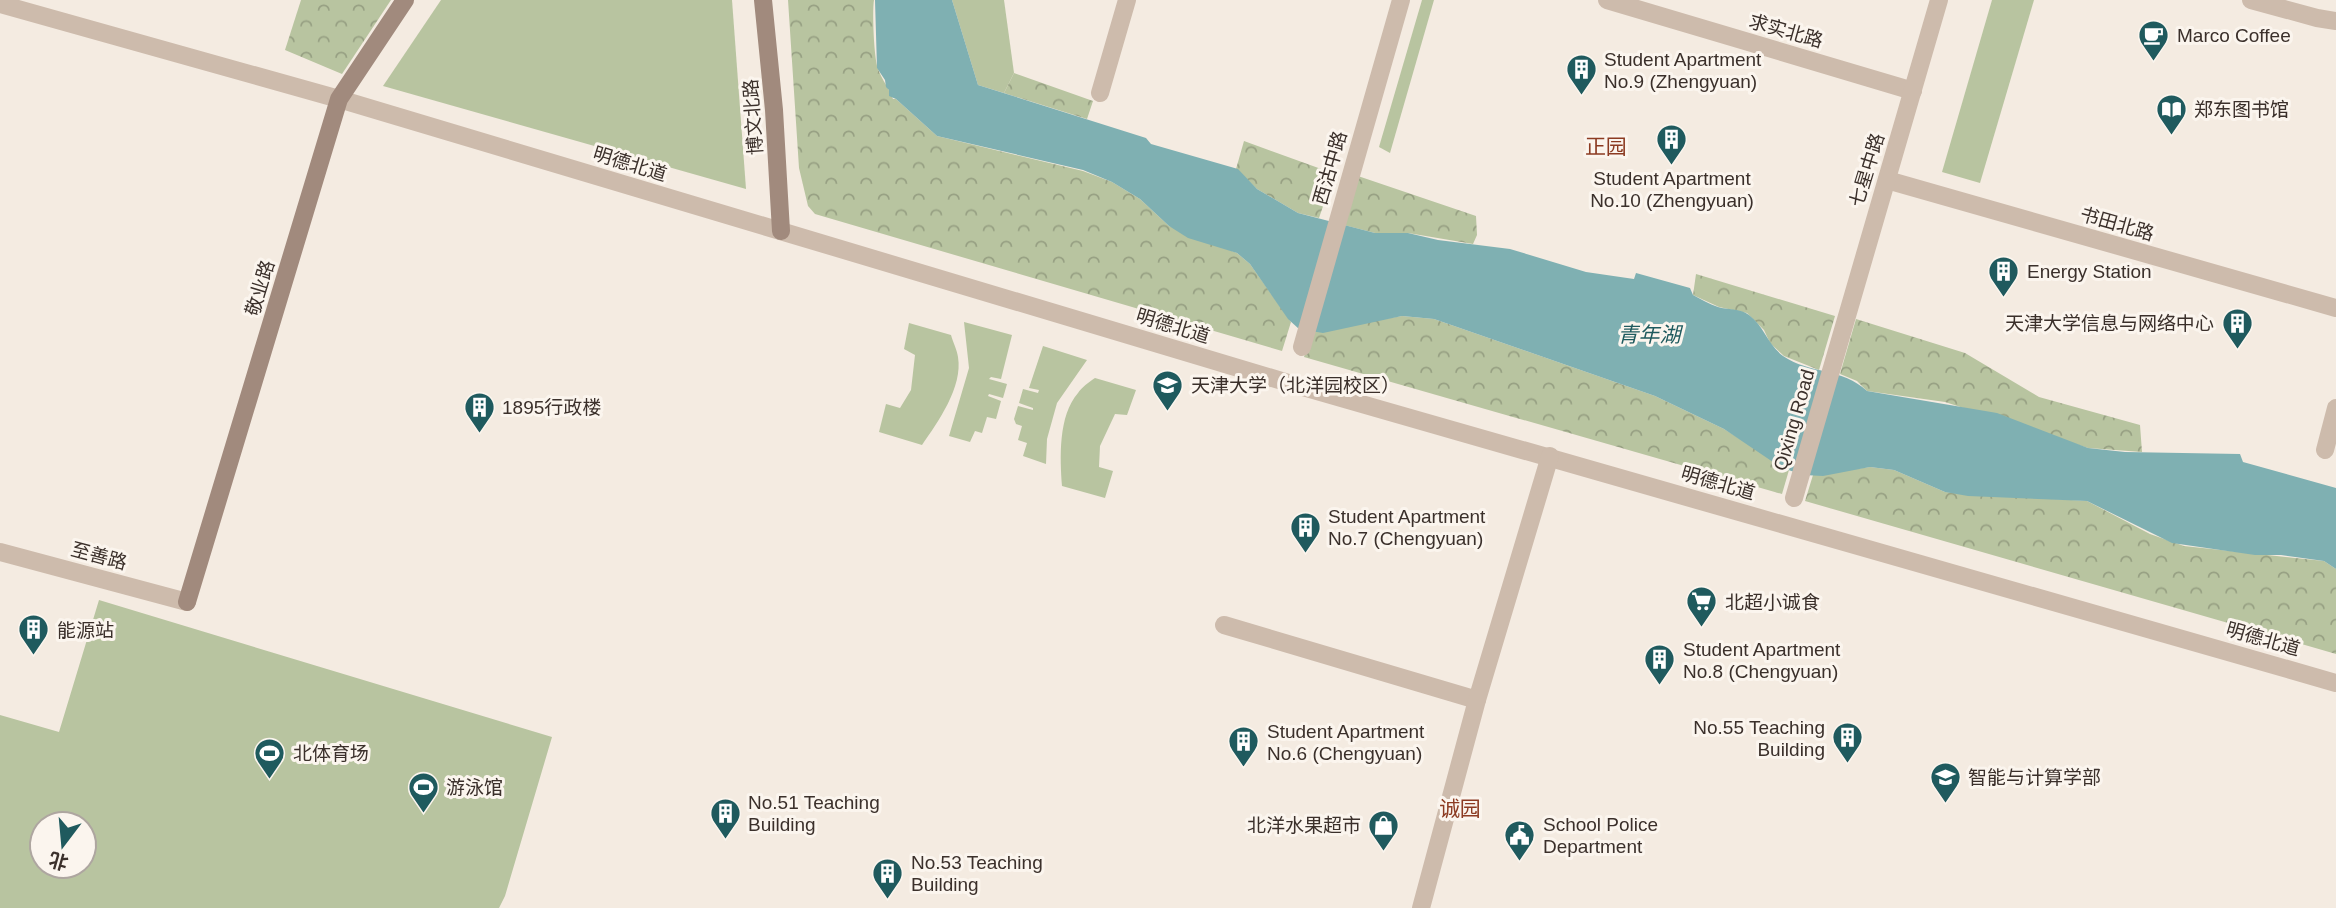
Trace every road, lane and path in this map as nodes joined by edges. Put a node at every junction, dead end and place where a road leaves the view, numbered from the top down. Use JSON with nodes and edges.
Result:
{"nodes":[{"id":1,"x":404,"y":0,"type":"edge"},
{"id":2,"x":763,"y":0,"type":"edge"},
{"id":3,"x":1127,"y":0,"type":"edge"},
{"id":4,"x":1401,"y":0,"type":"edge"},
{"id":5,"x":1607,"y":0,"type":"edge"},
{"id":6,"x":1939,"y":0,"type":"edge"},
{"id":7,"x":2252,"y":0,"type":"edge"},
{"id":8,"x":0,"y":4,"type":"edge"},
{"id":9,"x":1665,"y":8,"type":"edge"},
{"id":10,"x":2336,"y":21,"type":"edge"},
{"id":11,"x":1913,"y":91,"type":"junction"},
{"id":12,"x":1100,"y":93,"type":"dead end"},
{"id":13,"x":339,"y":99,"type":"junction"},
{"id":14,"x":1887,"y":180,"type":"junction"},
{"id":15,"x":781,"y":232,"type":"junction"},
{"id":16,"x":2336,"y":308,"type":"edge"},
{"id":17,"x":1302,"y":347,"type":"dead end"},
{"id":18,"x":1835,"y":353,"type":"joint"},
{"id":19,"x":2336,"y":408,"type":"edge"},
{"id":20,"x":2325,"y":450,"type":"dead end"},
{"id":21,"x":1550,"y":457,"type":"junction"},
{"id":22,"x":1794,"y":498,"type":"dead end"},
{"id":23,"x":0,"y":552,"type":"edge"},
{"id":24,"x":187,"y":602,"type":"joint"},
{"id":25,"x":1224,"y":625,"type":"dead end"},
{"id":26,"x":2336,"y":683,"type":"edge"},
{"id":27,"x":1477,"y":700,"type":"junction"},
{"id":28,"x":1421,"y":908,"type":"edge"}],
"edges":[{"from":1,"to":13,"type":"street","name":"敬业路"},
{"from":2,"to":15,"type":"street","name":"博文北路"},
{"from":3,"to":12,"type":"street"},
{"from":4,"to":17,"type":"street","name":"西沽中路"},
{"from":5,"to":9,"type":"street","name":"求实北路"},
{"from":6,"to":11,"type":"street","name":"七星中路"},
{"from":7,"to":10,"type":"street"},
{"from":8,"to":13,"type":"street","name":"明德北道"},
{"from":9,"to":11,"type":"street","name":"求实北路"},
{"from":11,"to":14,"type":"street","name":"七星中路"},
{"from":13,"to":15,"type":"street","name":"明德北道"},
{"from":13,"to":24,"type":"street","name":"敬业路"},
{"from":14,"to":16,"type":"street","name":"书田北路"},
{"from":14,"to":18,"type":"street","name":"七星中路"},
{"from":15,"to":21,"type":"street","name":"明德北道"},
{"from":18,"to":22,"type":"street","name":"Qixing Road"},
{"from":19,"to":20,"type":"street"},
{"from":21,"to":26,"type":"street","name":"明德北道"},
{"from":21,"to":27,"type":"street"},
{"from":23,"to":24,"type":"street","name":"至善路"},
{"from":25,"to":27,"type":"street"},
{"from":27,"to":28,"type":"street"}]}
